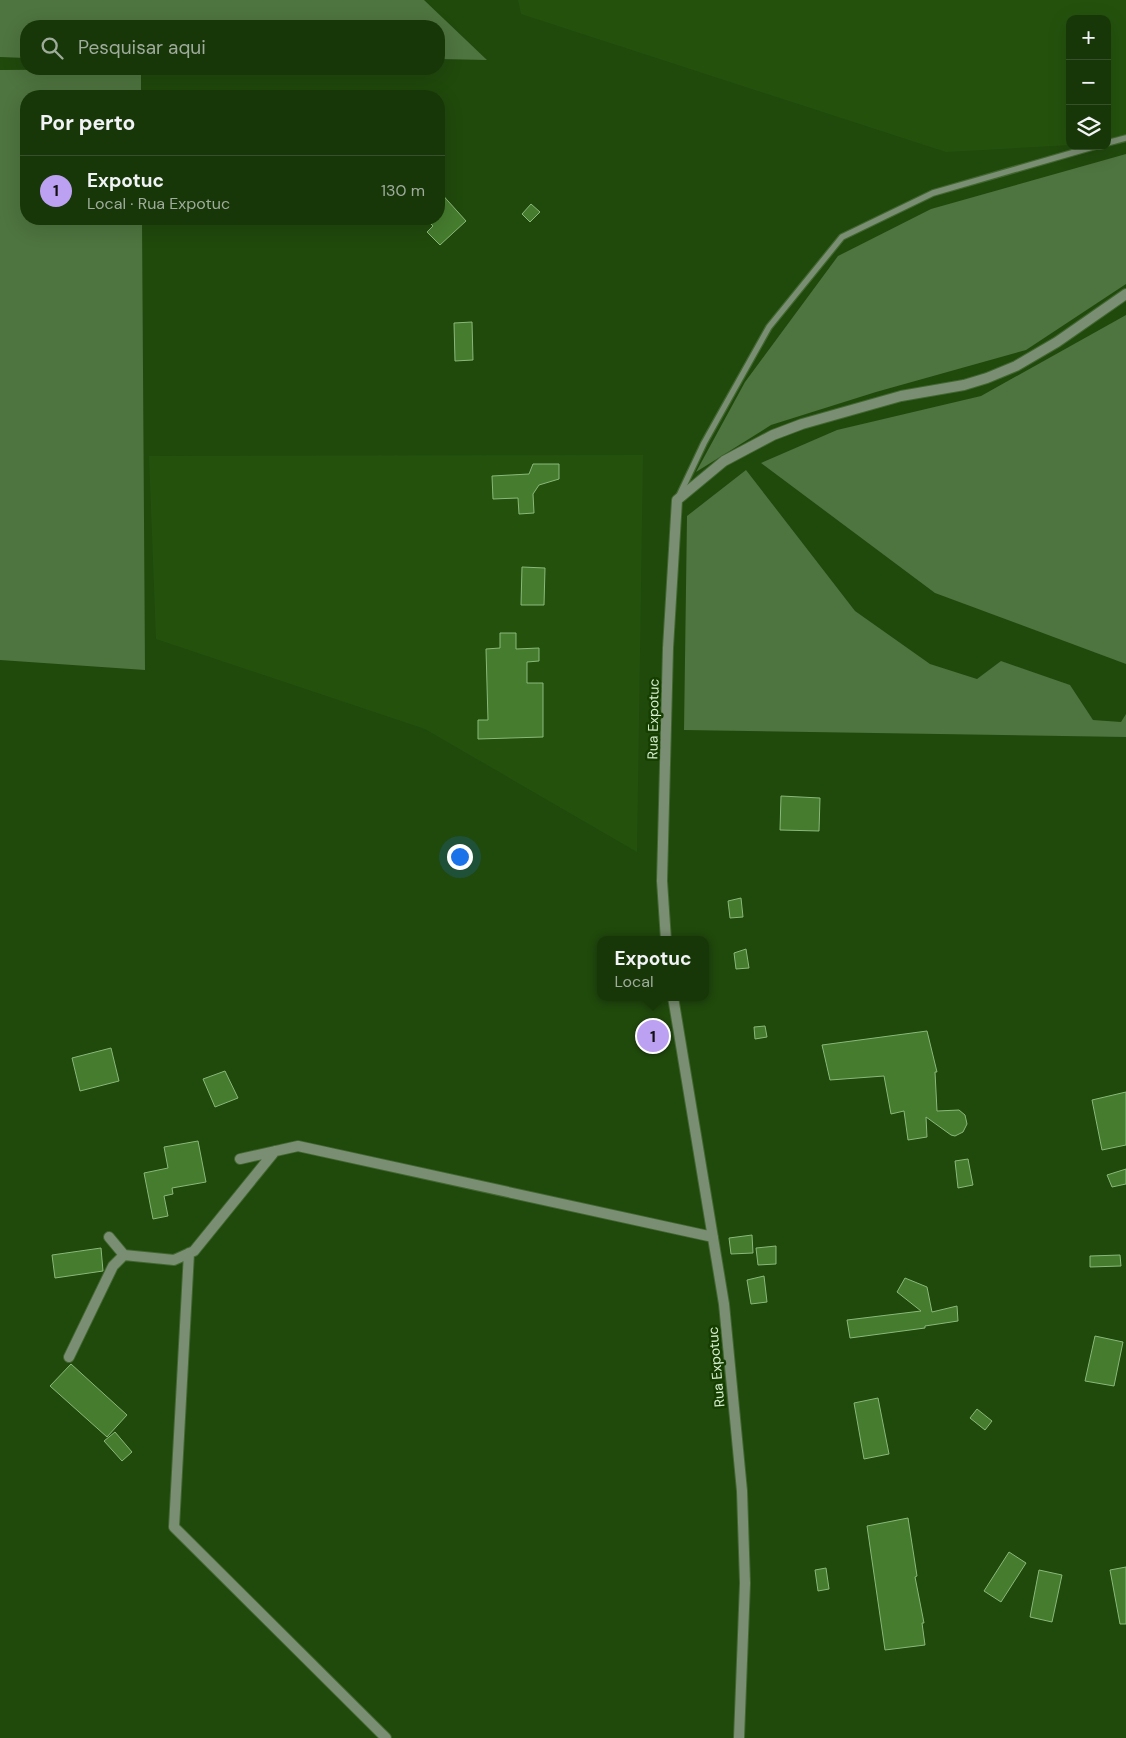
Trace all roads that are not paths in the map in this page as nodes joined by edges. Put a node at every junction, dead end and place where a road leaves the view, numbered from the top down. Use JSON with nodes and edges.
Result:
{"nodes":[{"id":1,"x":1126,"y":138,"type":"edge"},
{"id":2,"x":1111,"y":142,"type":"edge"},
{"id":3,"x":1082,"y":150,"type":"edge"},
{"id":4,"x":1126,"y":294,"type":"edge"},
{"id":5,"x":677,"y":500,"type":"junction"},
{"id":6,"x":666,"y":936,"type":"edge"},
{"id":7,"x":674,"y":1001,"type":"edge"},
{"id":8,"x":275,"y":1151,"type":"junction"},
{"id":9,"x":240,"y":1159,"type":"dead end"},
{"id":10,"x":109,"y":1237,"type":"dead end"},
{"id":11,"x":713,"y":1237,"type":"junction"},
{"id":12,"x":189,"y":1253,"type":"junction"},
{"id":13,"x":124,"y":1255,"type":"junction"},
{"id":14,"x":69,"y":1357,"type":"dead end"},
{"id":15,"x":386,"y":1738,"type":"edge"},
{"id":16,"x":739,"y":1738,"type":"edge"}],
"edges":[{"from":1,"to":2,"type":"lane"},
{"from":3,"to":5,"type":"lane"},
{"from":4,"to":5,"type":"street"},
{"from":5,"to":6,"type":"street","name":"Rua Expotuc"},
{"from":7,"to":11,"type":"street","name":"Rua Expotuc"},
{"from":8,"to":9,"type":"street"},
{"from":8,"to":11,"type":"street"},
{"from":8,"to":12,"type":"street"},
{"from":10,"to":13,"type":"street"},
{"from":11,"to":16,"type":"street","name":"Rua Expotuc"},
{"from":12,"to":13,"type":"street"},
{"from":12,"to":15,"type":"street"},
{"from":13,"to":14,"type":"street"}]}
